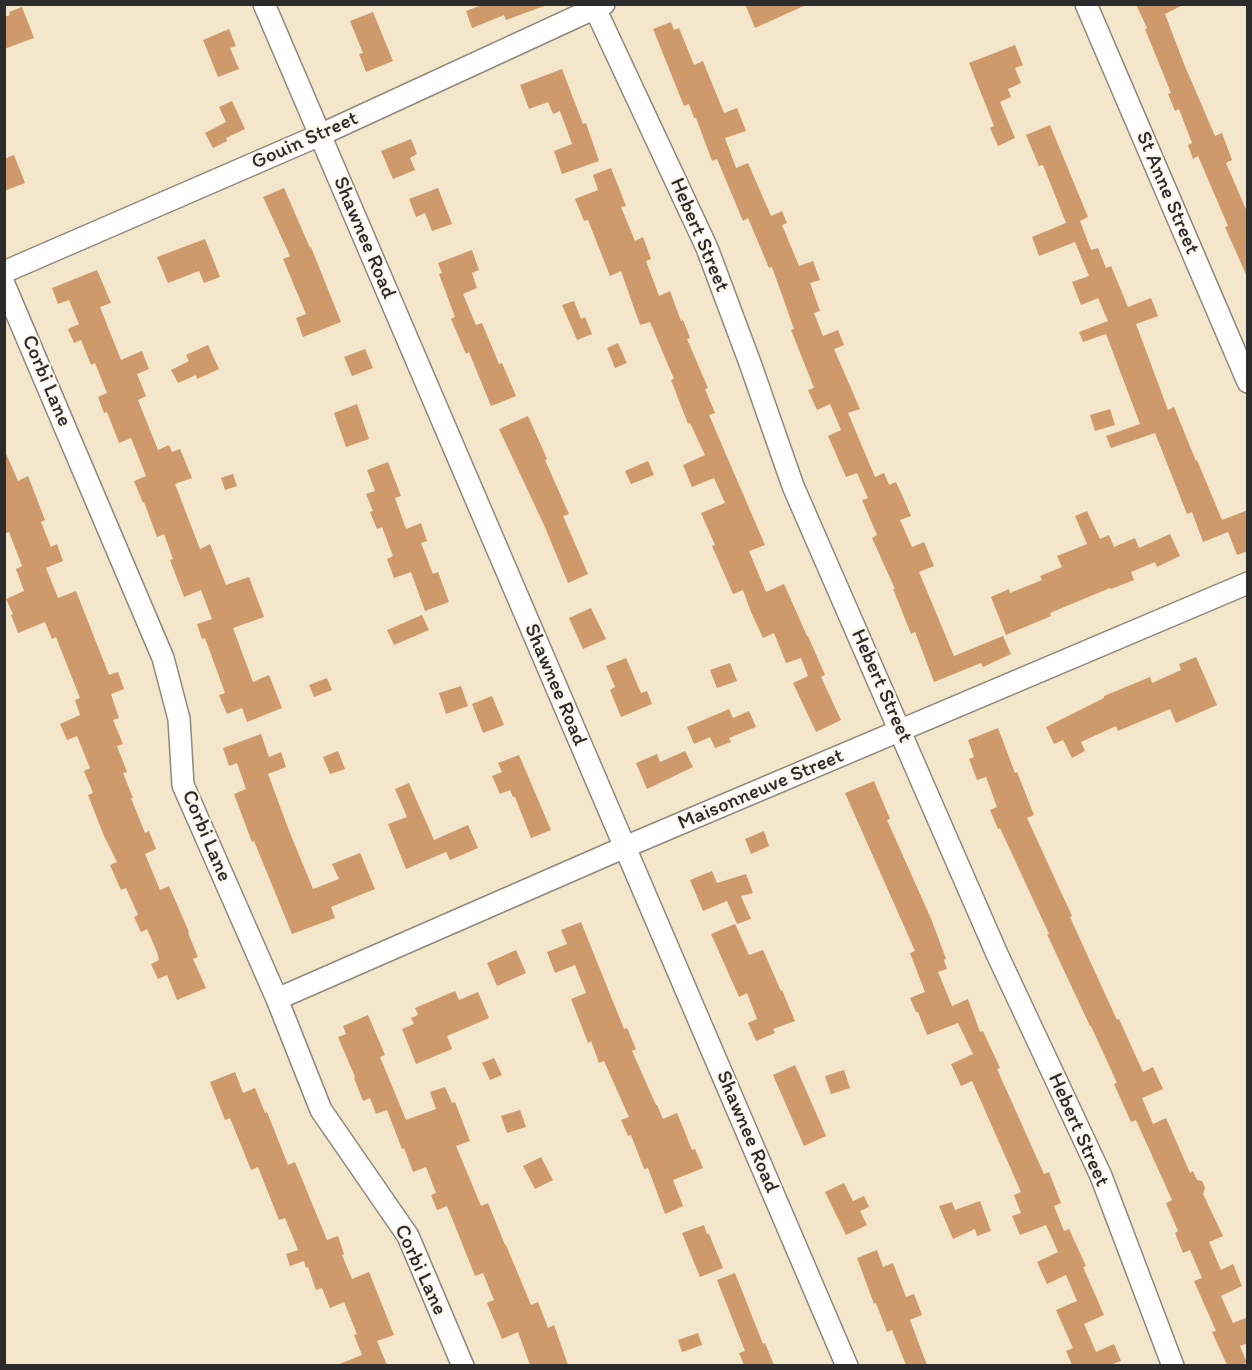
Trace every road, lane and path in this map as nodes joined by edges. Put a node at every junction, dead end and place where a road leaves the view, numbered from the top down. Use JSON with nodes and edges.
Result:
{"nodes":[{"id":1,"x":264,"y":4,"type":"edge"},
{"id":2,"x":1086,"y":4,"type":"edge"},
{"id":3,"x":597,"y":6,"type":"edge"},
{"id":4,"x":320,"y":135,"type":"junction"},
{"id":5,"x":4,"y":272,"type":"edge"},
{"id":6,"x":4,"y":285,"type":"edge"},
{"id":7,"x":1248,"y":382,"type":"edge"},
{"id":8,"x":1248,"y":583,"type":"edge"},
{"id":9,"x":901,"y":731,"type":"junction"},
{"id":10,"x":625,"y":847,"type":"junction"},
{"id":11,"x":277,"y":999,"type":"junction"},
{"id":12,"x":464,"y":1365,"type":"edge"},
{"id":13,"x":847,"y":1365,"type":"edge"},
{"id":14,"x":1173,"y":1365,"type":"edge"}],
"edges":[{"from":1,"to":4,"type":"street","name":"Shawnee Road"},
{"from":2,"to":7,"type":"street","name":"St Anne Street"},
{"from":3,"to":4,"type":"street","name":"Gouin Street"},
{"from":3,"to":9,"type":"street","name":"Hebert Street"},
{"from":4,"to":5,"type":"street","name":"Gouin Street"},
{"from":4,"to":10,"type":"street","name":"Shawnee Road"},
{"from":6,"to":11,"type":"street","name":"Corbi Lane"},
{"from":8,"to":9,"type":"street","name":"Maisonneuve Street"},
{"from":9,"to":10,"type":"street","name":"Maisonneuve Street"},
{"from":9,"to":14,"type":"street","name":"Hebert Street"},
{"from":10,"to":11,"type":"street","name":"Maisonneuve Street"},
{"from":10,"to":13,"type":"street","name":"Shawnee Road"},
{"from":11,"to":12,"type":"street","name":"Corbi Lane"}]}
